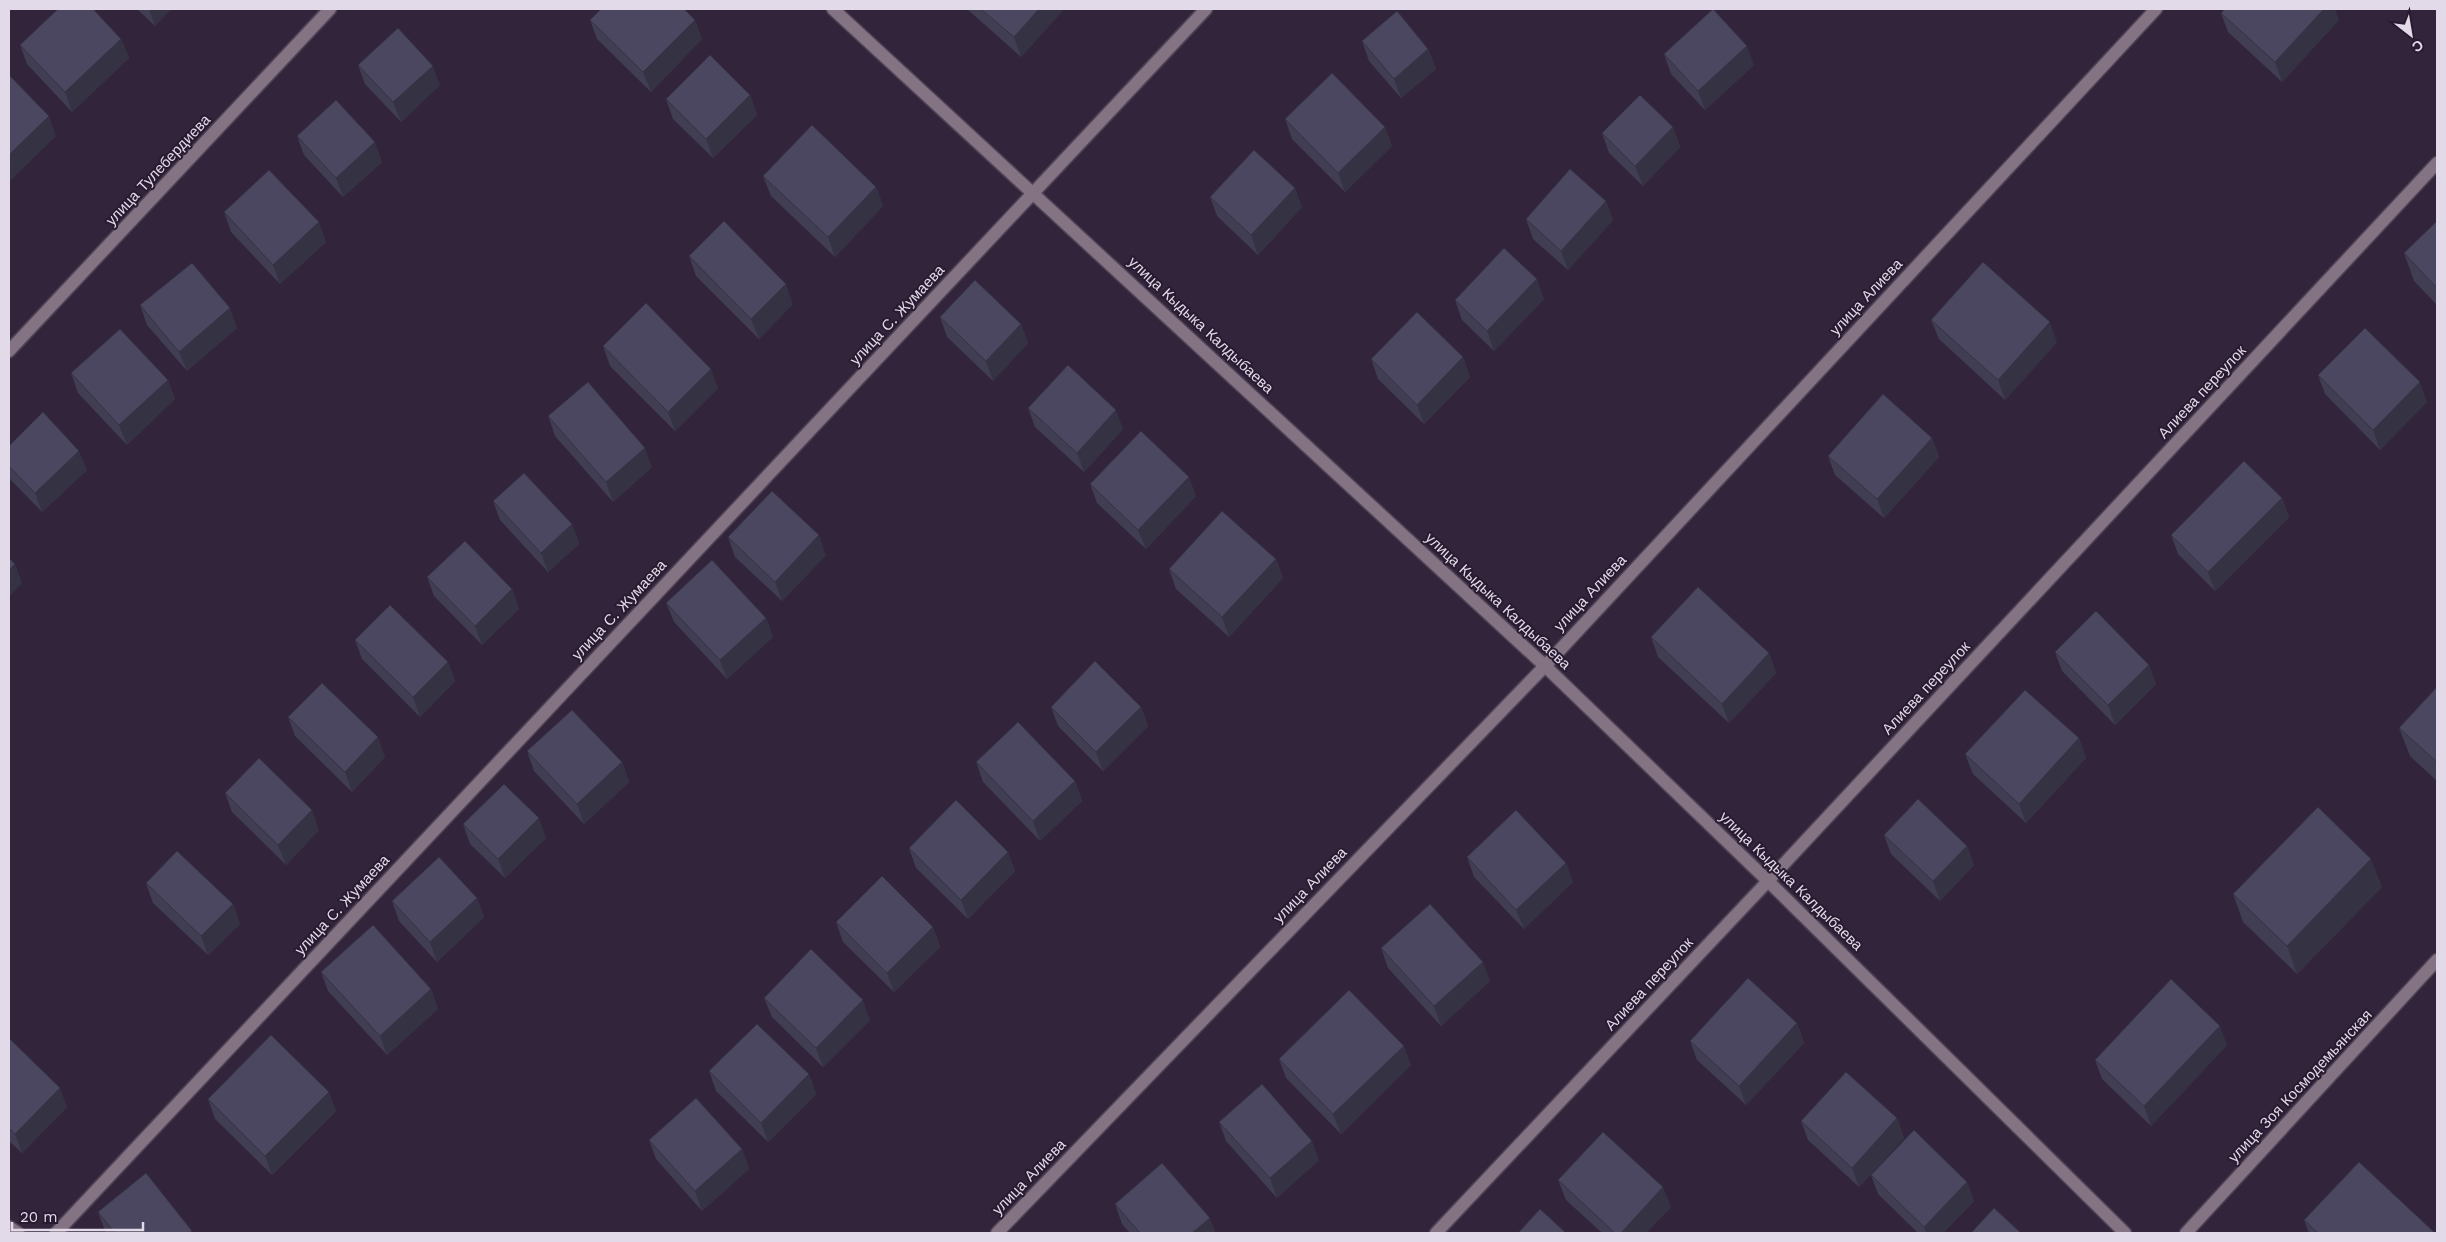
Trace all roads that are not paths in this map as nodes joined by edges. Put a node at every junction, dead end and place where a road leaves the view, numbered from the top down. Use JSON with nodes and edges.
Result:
{"nodes":[{"id":1,"x":330,"y":9,"type":"edge"},
{"id":2,"x":833,"y":9,"type":"edge"},
{"id":3,"x":1206,"y":9,"type":"edge"},
{"id":4,"x":2156,"y":9,"type":"edge"},
{"id":5,"x":2437,"y":163,"type":"edge"},
{"id":6,"x":1034,"y":193,"type":"junction"},
{"id":7,"x":9,"y":351,"type":"edge"},
{"id":8,"x":1545,"y":666,"type":"junction"},
{"id":9,"x":1768,"y":881,"type":"junction"},
{"id":10,"x":2437,"y":960,"type":"edge"},
{"id":11,"x":9,"y":1227,"type":"edge"},
{"id":12,"x":18,"y":1233,"type":"edge"},
{"id":13,"x":56,"y":1233,"type":"edge"},
{"id":14,"x":997,"y":1233,"type":"edge"},
{"id":15,"x":1436,"y":1233,"type":"edge"},
{"id":16,"x":2125,"y":1233,"type":"edge"},
{"id":17,"x":2186,"y":1233,"type":"edge"}],
"edges":[{"from":1,"to":7,"type":"street","name":"улица Тулебердиева"},
{"from":2,"to":6,"type":"street","name":"улица Кыдыка Калдыбаева"},
{"from":3,"to":6,"type":"street","name":"улица С. Жумаева"},
{"from":4,"to":8,"type":"street","name":"улица Алиева"},
{"from":5,"to":9,"type":"street","name":"Алиева переулок"},
{"from":6,"to":8,"type":"street","name":"улица Кыдыка Калдыбаева"},
{"from":6,"to":13,"type":"street","name":"улица С. Жумаева"},
{"from":8,"to":9,"type":"street","name":"улица Кыдыка Калдыбаева"},
{"from":8,"to":14,"type":"street","name":"улица Алиева"},
{"from":9,"to":15,"type":"street","name":"Алиева переулок"},
{"from":9,"to":16,"type":"street","name":"улица Кыдыка Калдыбаева"},
{"from":10,"to":17,"type":"street","name":"улица Зоя Космодемьянская"},
{"from":11,"to":12,"type":"street"}]}
